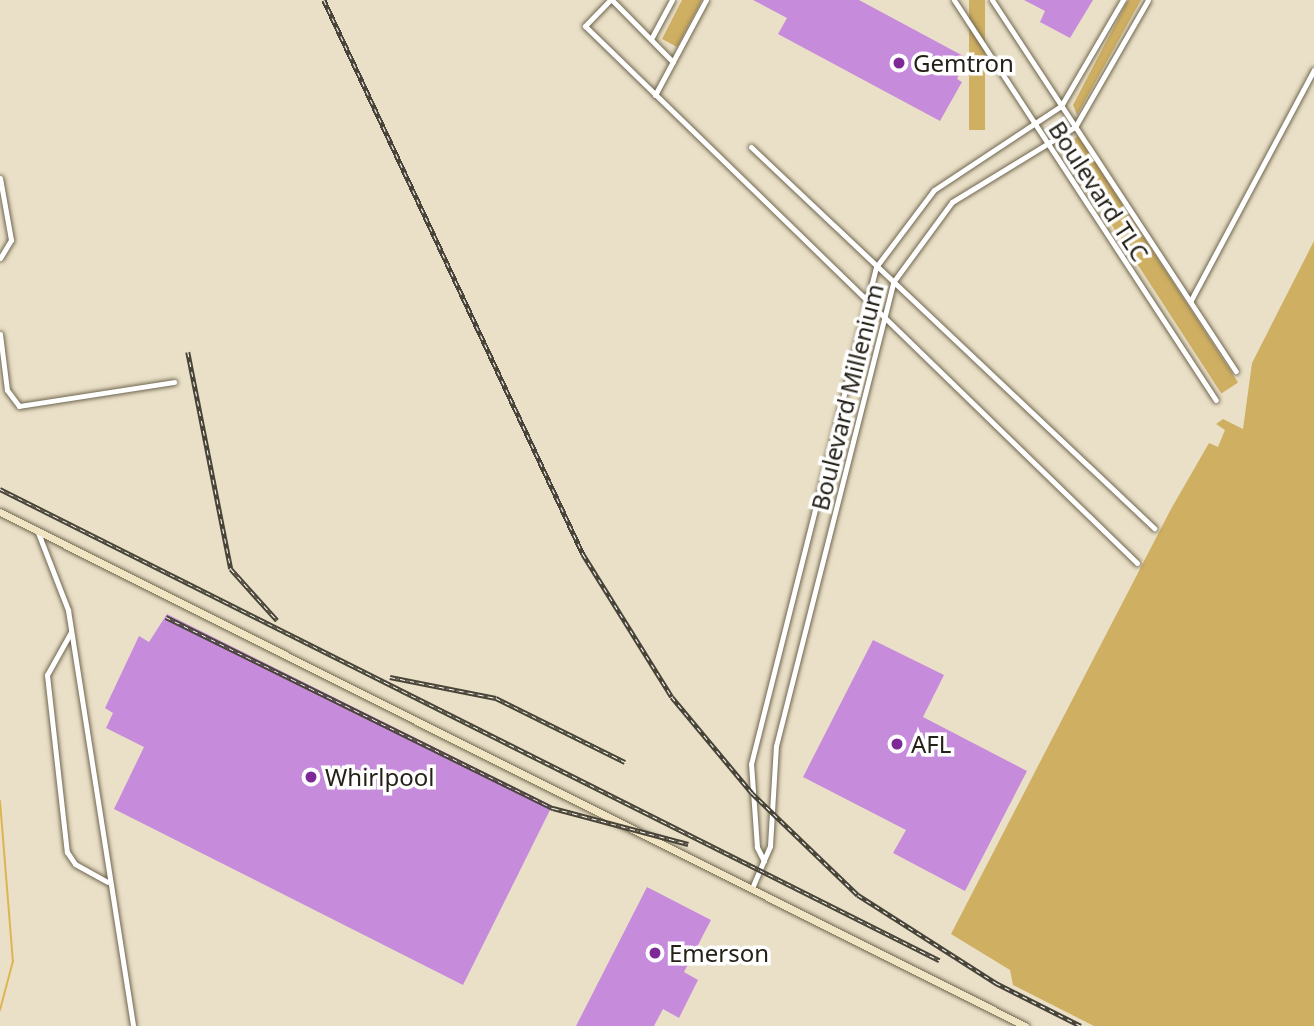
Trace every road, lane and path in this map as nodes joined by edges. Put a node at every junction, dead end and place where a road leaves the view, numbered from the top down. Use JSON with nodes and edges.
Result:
{"nodes":[{"id":1,"x":611,"y":0,"type":"edge"},
{"id":2,"x":672,"y":0,"type":"edge"},
{"id":3,"x":706,"y":0,"type":"edge"},
{"id":4,"x":954,"y":0,"type":"edge"},
{"id":5,"x":992,"y":0,"type":"edge"},
{"id":6,"x":1123,"y":0,"type":"edge"},
{"id":7,"x":1147,"y":0,"type":"edge"},
{"id":8,"x":652,"y":39,"type":"junction"},
{"id":9,"x":673,"y":62,"type":"junction"},
{"id":10,"x":1314,"y":70,"type":"edge"},
{"id":11,"x":655,"y":95,"type":"junction"},
{"id":12,"x":1061,"y":106,"type":"junction"},
{"id":13,"x":1035,"y":124,"type":"junction"},
{"id":14,"x":1075,"y":127,"type":"junction"},
{"id":15,"x":1047,"y":145,"type":"junction"},
{"id":16,"x":751,"y":147,"type":"dead end"},
{"id":17,"x":0,"y":178,"type":"edge"},
{"id":18,"x":3,"y":257,"type":"edge"},
{"id":19,"x":876,"y":267,"type":"junction"},
{"id":20,"x":894,"y":281,"type":"junction"},
{"id":21,"x":1191,"y":300,"type":"junction"},
{"id":22,"x":866,"y":305,"type":"junction"},
{"id":23,"x":882,"y":320,"type":"junction"},
{"id":24,"x":0,"y":334,"type":"edge"},
{"id":25,"x":1236,"y":371,"type":"dead end"},
{"id":26,"x":174,"y":382,"type":"dead end"},
{"id":27,"x":1216,"y":400,"type":"dead end"},
{"id":28,"x":0,"y":512,"type":"edge"},
{"id":29,"x":1154,"y":528,"type":"dead end"},
{"id":30,"x":37,"y":530,"type":"junction"},
{"id":31,"x":1137,"y":563,"type":"dead end"},
{"id":32,"x":71,"y":632,"type":"junction"},
{"id":33,"x":764,"y":861,"type":"junction"},
{"id":34,"x":107,"y":882,"type":"junction"},
{"id":35,"x":752,"y":888,"type":"junction"},
{"id":36,"x":133,"y":1026,"type":"edge"},
{"id":37,"x":1025,"y":1026,"type":"edge"}],
"edges":[{"from":1,"to":8,"type":"street"},
{"from":1,"to":11,"type":"street"},
{"from":2,"to":8,"type":"street"},
{"from":3,"to":9,"type":"street"},
{"from":4,"to":13,"type":"street","name":"Boulevard TLC"},
{"from":5,"to":12,"type":"street","name":"Boulevard TLC"},
{"from":6,"to":12,"type":"street","name":"Boulevard Millenium"},
{"from":7,"to":14,"type":"street","name":"Boulevard Millenium"},
{"from":8,"to":9,"type":"street"},
{"from":9,"to":11,"type":"street"},
{"from":10,"to":21,"type":"street"},
{"from":11,"to":22,"type":"street"},
{"from":12,"to":13,"type":"street","name":"Boulevard Millenium"},
{"from":12,"to":14,"type":"street","name":"Boulevard TLC"},
{"from":13,"to":15,"type":"street","name":"Boulevard TLC"},
{"from":13,"to":19,"type":"street","name":"Boulevard Millenium"},
{"from":14,"to":15,"type":"street","name":"Boulevard Millenium"},
{"from":14,"to":21,"type":"street","name":"Boulevard TLC"},
{"from":15,"to":20,"type":"street","name":"Boulevard Millenium"},
{"from":15,"to":27,"type":"street","name":"Boulevard TLC"},
{"from":16,"to":19,"type":"street"},
{"from":17,"to":18,"type":"street"},
{"from":19,"to":20,"type":"street"},
{"from":19,"to":22,"type":"street","name":"Boulevard Millenium"},
{"from":20,"to":23,"type":"street","name":"Boulevard Millenium"},
{"from":20,"to":29,"type":"street"},
{"from":21,"to":25,"type":"street","name":"Boulevard TLC"},
{"from":22,"to":23,"type":"street"},
{"from":22,"to":33,"type":"street","name":"Boulevard Millenium"},
{"from":23,"to":31,"type":"street"},
{"from":23,"to":33,"type":"street","name":"Boulevard Millenium"},
{"from":24,"to":26,"type":"street"},
{"from":28,"to":30,"type":"street"},
{"from":30,"to":32,"type":"street"},
{"from":30,"to":35,"type":"street"},
{"from":32,"to":34,"type":"street"},
{"from":32,"to":34,"type":"street"},
{"from":33,"to":35,"type":"street","name":"Boulevard Millenium"},
{"from":34,"to":36,"type":"street"},
{"from":35,"to":37,"type":"street"}]}
